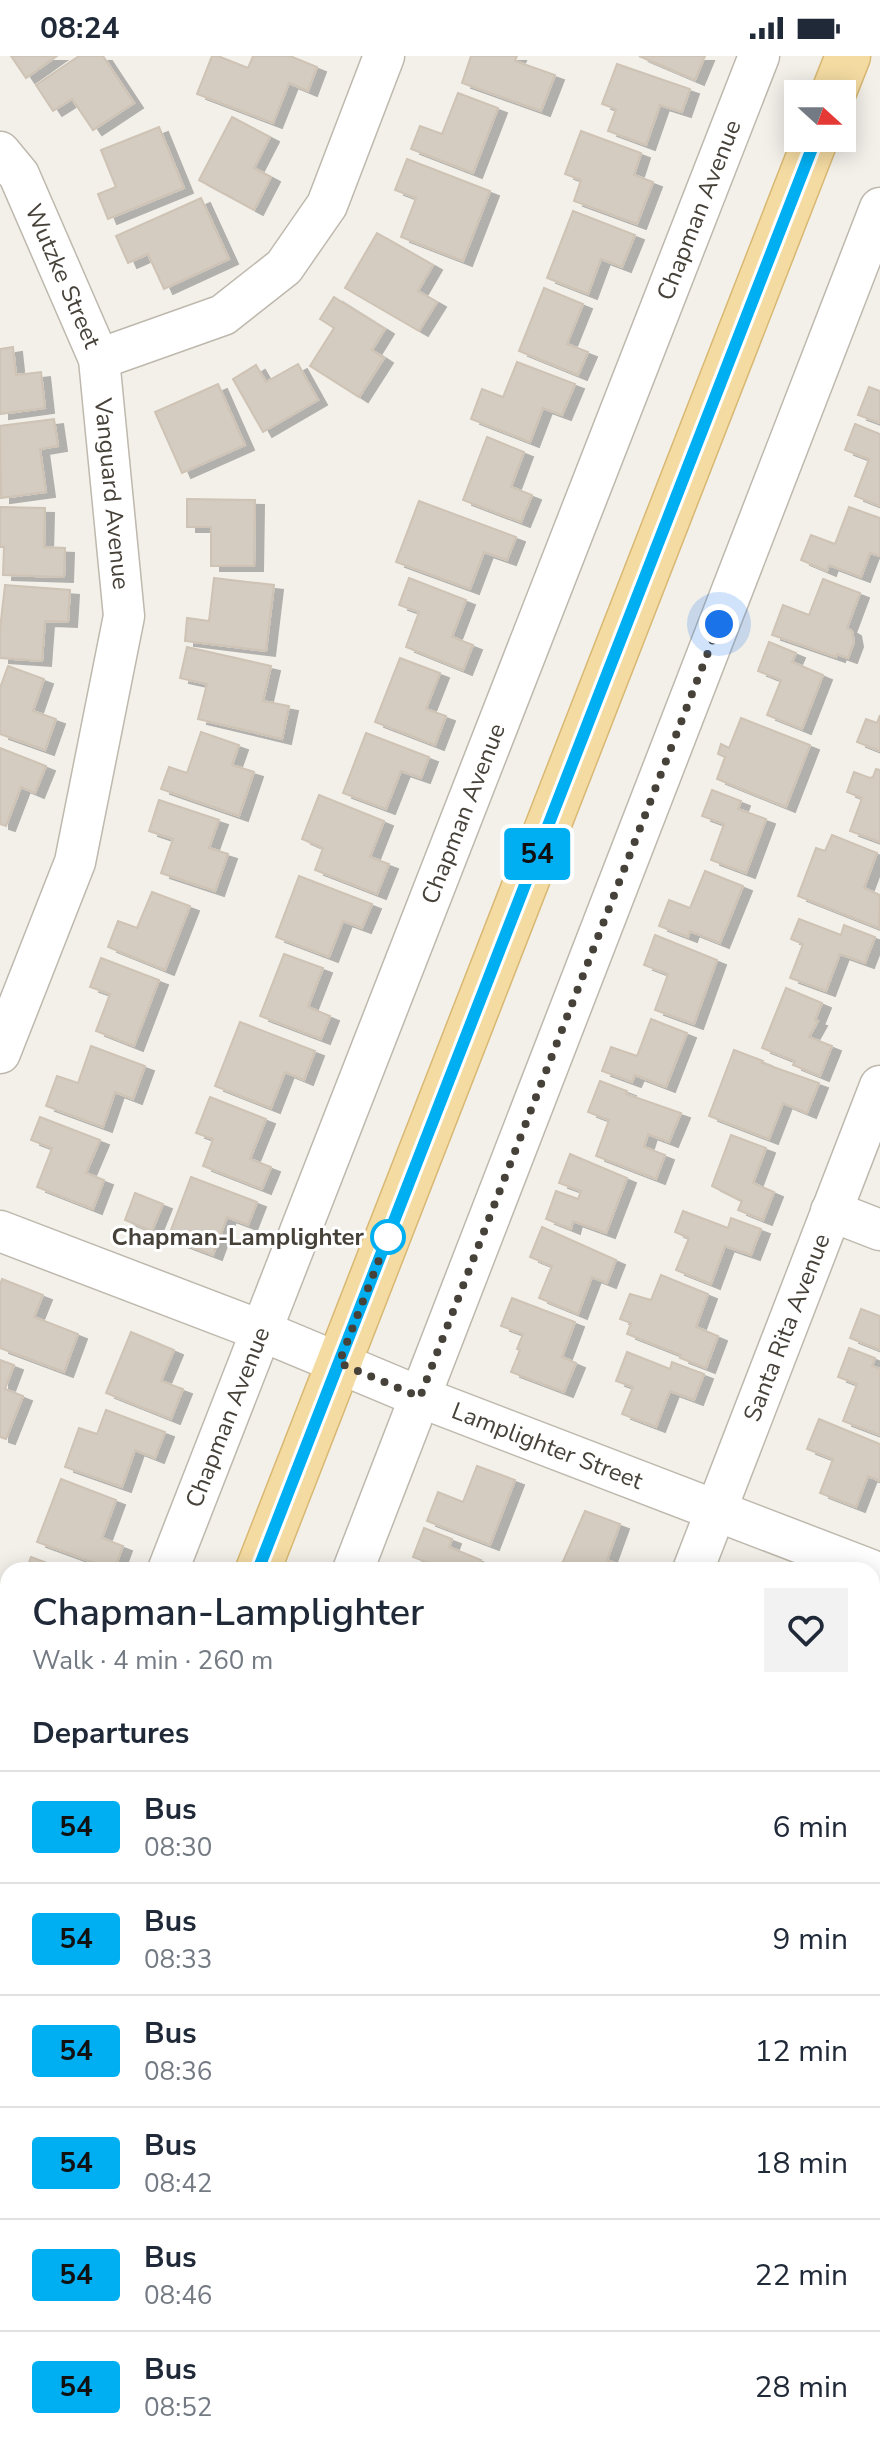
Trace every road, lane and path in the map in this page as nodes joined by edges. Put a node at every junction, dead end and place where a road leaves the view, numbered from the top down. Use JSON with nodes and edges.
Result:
{"nodes":[{"id":1,"x":384,"y":56,"type":"edge"},
{"id":2,"x":759,"y":56,"type":"edge"},
{"id":3,"x":848,"y":56,"type":"edge"},
{"id":4,"x":839,"y":80,"type":"edge"},
{"id":5,"x":0,"y":152,"type":"edge"},
{"id":6,"x":811,"y":152,"type":"edge"},
{"id":7,"x":880,"y":208,"type":"edge"},
{"id":8,"x":99,"y":359,"type":"junction"},
{"id":9,"x":0,"y":1053,"type":"edge"},
{"id":10,"x":880,"y":1086,"type":"edge"},
{"id":11,"x":831,"y":1211,"type":"junction"},
{"id":12,"x":880,"y":1230,"type":"edge"},
{"id":13,"x":0,"y":1231,"type":"edge"},
{"id":14,"x":262,"y":1331,"type":"junction"},
{"id":15,"x":339,"y":1363,"type":"junction"},
{"id":16,"x":420,"y":1397,"type":"junction"},
{"id":17,"x":716,"y":1510,"type":"junction"},
{"id":18,"x":171,"y":1562,"type":"edge"},
{"id":19,"x":261,"y":1562,"type":"edge"},
{"id":20,"x":356,"y":1562,"type":"edge"},
{"id":21,"x":696,"y":1562,"type":"edge"},
{"id":22,"x":851,"y":1562,"type":"edge"}],
"edges":[{"from":1,"to":8,"type":"street"},
{"from":2,"to":14,"type":"street","name":"Chapman Avenue"},
{"from":3,"to":4,"type":"main road"},
{"from":5,"to":8,"type":"street","name":"Wutzke Street"},
{"from":6,"to":15,"type":"main road"},
{"from":7,"to":16,"type":"street"},
{"from":8,"to":9,"type":"street","name":"Vanguard Avenue"},
{"from":10,"to":11,"type":"street","name":"Santa Rita Avenue"},
{"from":11,"to":12,"type":"street"},
{"from":11,"to":17,"type":"street","name":"Santa Rita Avenue"},
{"from":13,"to":14,"type":"street","name":"Lamplighter Street"},
{"from":14,"to":15,"type":"street","name":"Lamplighter Street"},
{"from":14,"to":18,"type":"street","name":"Chapman Avenue"},
{"from":15,"to":16,"type":"street","name":"Lamplighter Street"},
{"from":15,"to":19,"type":"main road"},
{"from":16,"to":17,"type":"street","name":"Lamplighter Street"},
{"from":16,"to":20,"type":"street"},
{"from":17,"to":21,"type":"street","name":"Santa Rita Avenue"},
{"from":17,"to":22,"type":"street","name":"Lamplighter Street"}]}
